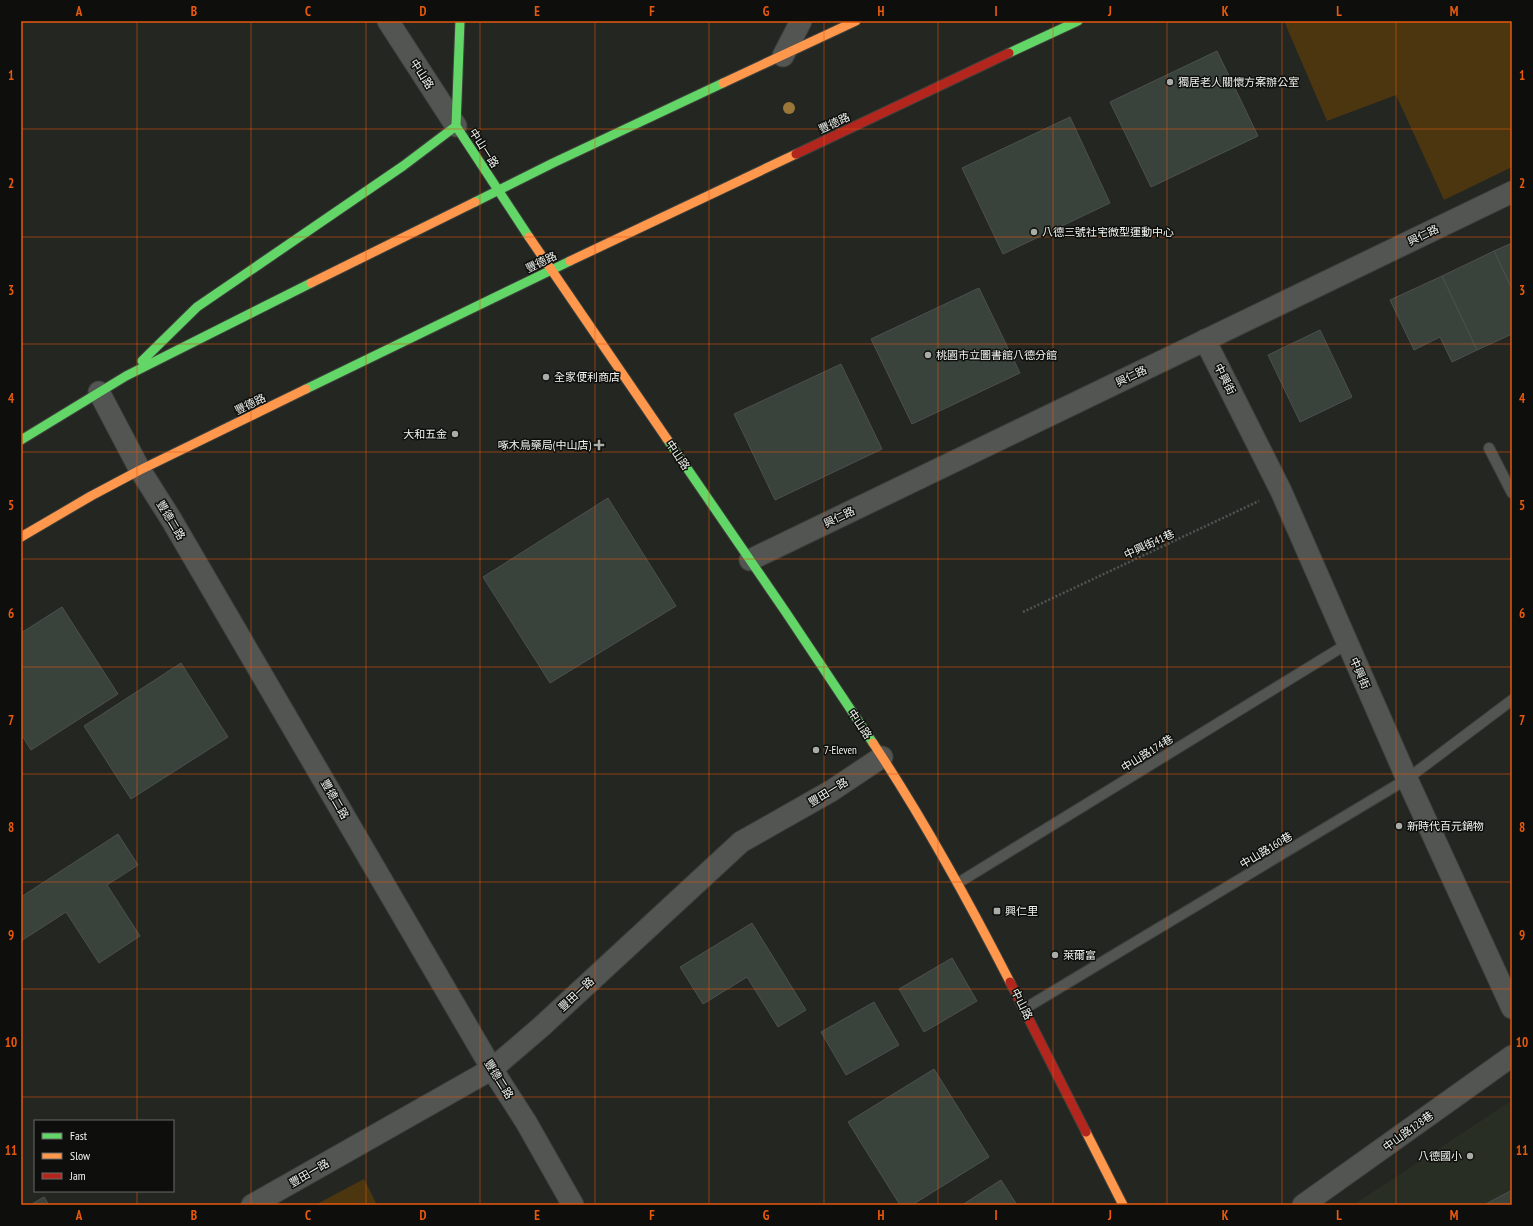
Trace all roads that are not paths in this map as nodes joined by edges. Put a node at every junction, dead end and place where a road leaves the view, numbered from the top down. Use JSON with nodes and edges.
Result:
{"nodes":[{"id":1,"x":388,"y":21,"type":"edge"},
{"id":2,"x":460,"y":21,"type":"edge"},
{"id":3,"x":801,"y":21,"type":"edge"},
{"id":4,"x":856,"y":21,"type":"edge"},
{"id":5,"x":1078,"y":21,"type":"edge"},
{"id":6,"x":782,"y":56,"type":"junction"},
{"id":7,"x":456,"y":126,"type":"junction"},
{"id":8,"x":498,"y":191,"type":"junction"},
{"id":9,"x":1512,"y":192,"type":"edge"},
{"id":10,"x":551,"y":270,"type":"junction"},
{"id":11,"x":1205,"y":340,"type":"junction"},
{"id":12,"x":126,"y":376,"type":"junction"},
{"id":13,"x":99,"y":392,"type":"junction"},
{"id":14,"x":21,"y":440,"type":"edge"},
{"id":15,"x":1489,"y":448,"type":"dead end"},
{"id":16,"x":140,"y":470,"type":"junction"},
{"id":17,"x":1512,"y":493,"type":"edge"},
{"id":18,"x":21,"y":537,"type":"edge"},
{"id":19,"x":750,"y":560,"type":"junction"},
{"id":20,"x":1347,"y":644,"type":"junction"},
{"id":21,"x":1512,"y":700,"type":"edge"},
{"id":22,"x":882,"y":757,"type":"junction"},
{"id":23,"x":1407,"y":779,"type":"junction"},
{"id":24,"x":958,"y":883,"type":"junction"},
{"id":25,"x":1512,"y":1008,"type":"edge"},
{"id":26,"x":1024,"y":1009,"type":"junction"},
{"id":27,"x":1512,"y":1056,"type":"edge"},
{"id":28,"x":492,"y":1069,"type":"junction"},
{"id":29,"x":252,"y":1205,"type":"edge"},
{"id":30,"x":573,"y":1205,"type":"edge"},
{"id":31,"x":1123,"y":1205,"type":"edge"},
{"id":32,"x":1302,"y":1205,"type":"edge"}],
"edges":[{"from":1,"to":7,"type":"street","name":"中山路"},
{"from":2,"to":7,"type":"main road","name":"中山一路"},
{"from":3,"to":6,"type":"street"},
{"from":4,"to":6,"type":"main road"},
{"from":5,"to":10,"type":"main road","name":"豐德路"},
{"from":6,"to":8,"type":"main road"},
{"from":7,"to":8,"type":"main road","name":"中山一路"},
{"from":7,"to":12,"type":"main road"},
{"from":8,"to":10,"type":"main road","name":"中山一路"},
{"from":8,"to":12,"type":"main road"},
{"from":9,"to":11,"type":"street","name":"興仁路"},
{"from":10,"to":16,"type":"main road","name":"豐德路"},
{"from":10,"to":19,"type":"main road","name":"中山路"},
{"from":11,"to":19,"type":"street","name":"興仁路"},
{"from":11,"to":20,"type":"street","name":"中興街"},
{"from":12,"to":13,"type":"main road"},
{"from":13,"to":14,"type":"main road"},
{"from":13,"to":16,"type":"street","name":"豐德二路"},
{"from":15,"to":17,"type":"lane"},
{"from":16,"to":18,"type":"main road","name":"豐德路"},
{"from":16,"to":28,"type":"street","name":"豐德二路"},
{"from":19,"to":22,"type":"main road","name":"中山路"},
{"from":20,"to":23,"type":"street","name":"中興街"},
{"from":20,"to":24,"type":"lane","name":"中山路174巷"},
{"from":21,"to":23,"type":"lane","name":"中山路160巷"},
{"from":22,"to":24,"type":"main road","name":"中山路"},
{"from":22,"to":28,"type":"street","name":"豐田一路"},
{"from":23,"to":25,"type":"street","name":"中興街"},
{"from":23,"to":26,"type":"lane","name":"中山路160巷"},
{"from":24,"to":26,"type":"main road","name":"中山路"},
{"from":26,"to":31,"type":"main road","name":"中山路"},
{"from":27,"to":32,"type":"street","name":"中山路128巷"},
{"from":28,"to":29,"type":"street","name":"豐田一路"},
{"from":28,"to":30,"type":"street","name":"豐德二路"}]}
